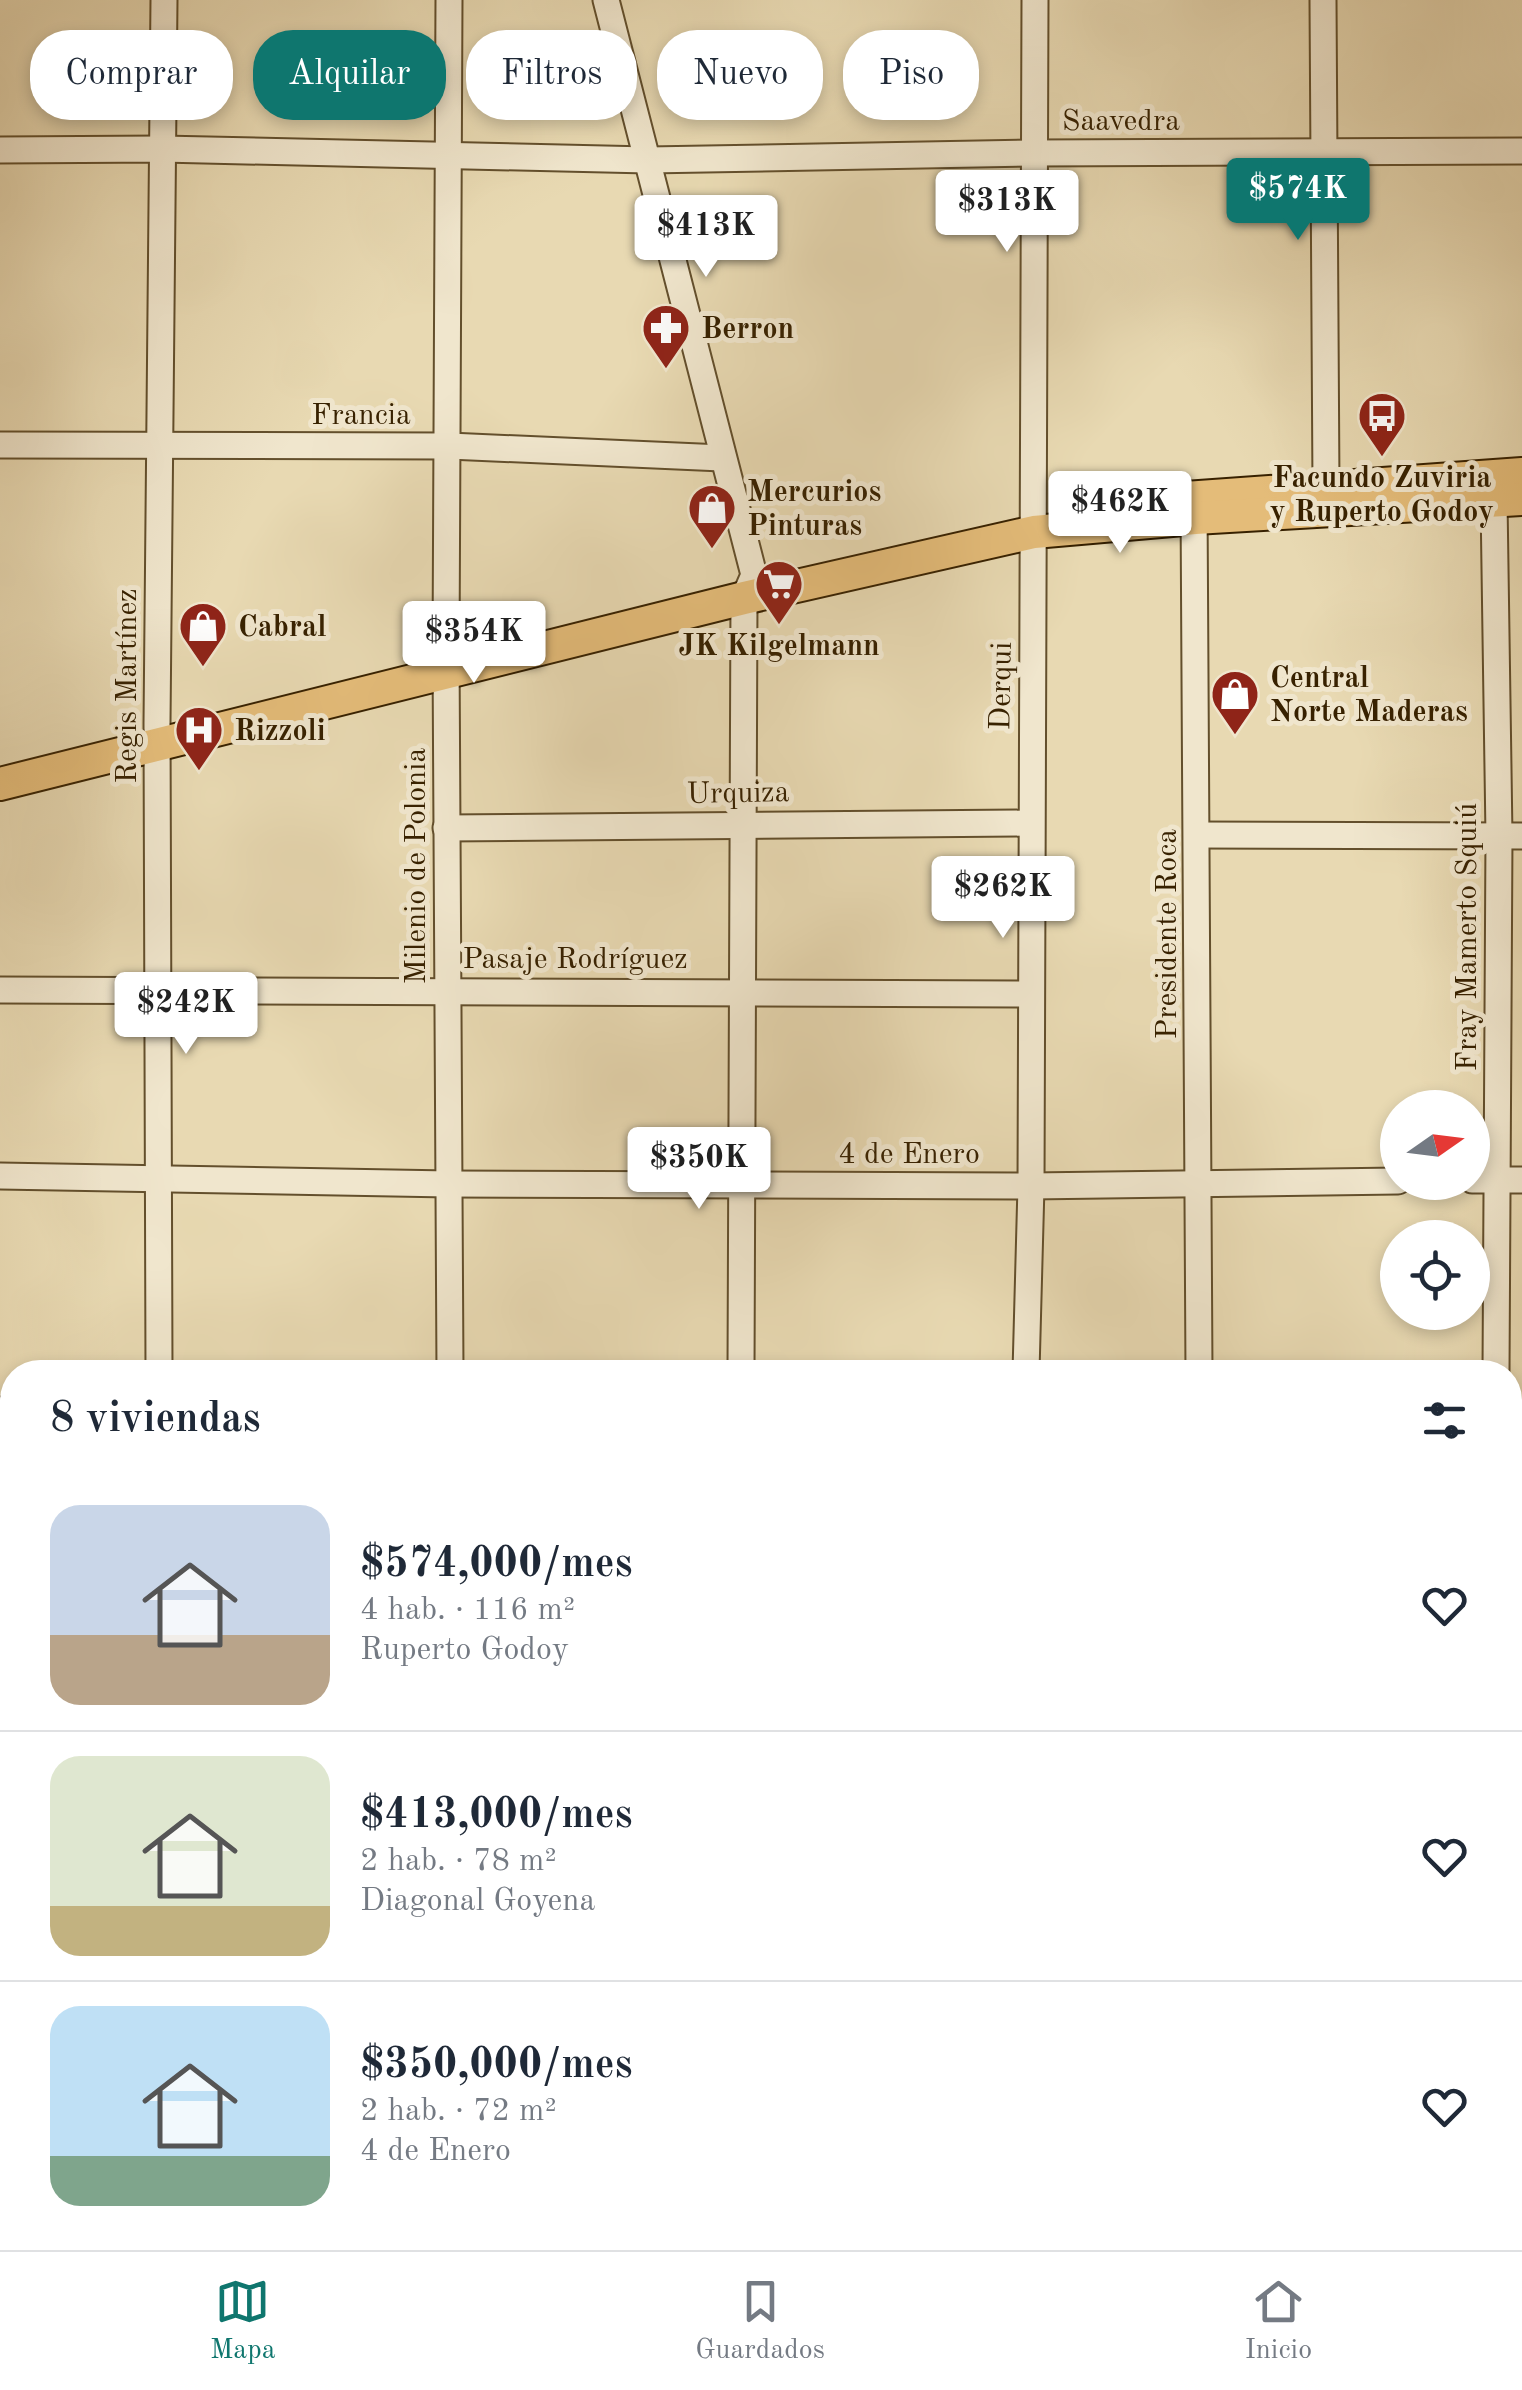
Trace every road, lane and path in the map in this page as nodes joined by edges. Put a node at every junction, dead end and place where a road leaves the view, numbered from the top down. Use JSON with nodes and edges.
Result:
{"nodes":[{"id":1,"x":164,"y":0,"type":"edge"},
{"id":2,"x":449,"y":0,"type":"edge"},
{"id":3,"x":606,"y":0,"type":"edge"},
{"id":4,"x":1035,"y":0,"type":"edge"},
{"id":5,"x":1322,"y":0,"type":"edge"},
{"id":6,"x":162,"y":149,"type":"junction"},
{"id":7,"x":0,"y":150,"type":"edge"},
{"id":8,"x":1522,"y":151,"type":"edge"},
{"id":9,"x":1326,"y":152,"type":"junction"},
{"id":10,"x":1034,"y":153,"type":"junction"},
{"id":11,"x":450,"y":157,"type":"junction"},
{"id":12,"x":648,"y":160,"type":"junction"},
{"id":13,"x":0,"y":445,"type":"edge"},
{"id":14,"x":449,"y":446,"type":"junction"},
{"id":15,"x":160,"y":447,"type":"junction"},
{"id":16,"x":722,"y":458,"type":"junction"},
{"id":17,"x":1522,"y":474,"type":"edge"},
{"id":18,"x":1326,"y":486,"type":"junction"},
{"id":19,"x":1508,"y":500,"type":"edge"},
{"id":20,"x":1194,"y":507,"type":"junction"},
{"id":21,"x":1034,"y":522,"type":"junction"},
{"id":22,"x":749,"y":587,"type":"junction"},
{"id":23,"x":447,"y":663,"type":"junction"},
{"id":24,"x":158,"y":733,"type":"junction"},
{"id":25,"x":0,"y":760,"type":"edge"},
{"id":26,"x":0,"y":784,"type":"edge"},
{"id":27,"x":1031,"y":823,"type":"junction"},
{"id":28,"x":743,"y":824,"type":"junction"},
{"id":29,"x":446,"y":828,"type":"junction"},
{"id":30,"x":1198,"y":835,"type":"junction"},
{"id":31,"x":1510,"y":836,"type":"edge"},
{"id":32,"x":0,"y":990,"type":"edge"},
{"id":33,"x":742,"y":990,"type":"junction"},
{"id":34,"x":158,"y":991,"type":"junction"},
{"id":35,"x":447,"y":991,"type":"junction"},
{"id":36,"x":1030,"y":994,"type":"junction"},
{"id":37,"x":0,"y":1176,"type":"edge"},
{"id":38,"x":159,"y":1176,"type":"junction"},
{"id":39,"x":1497,"y":1180,"type":"edge"},
{"id":40,"x":1380,"y":1181,"type":"edge"},
{"id":41,"x":449,"y":1184,"type":"junction"},
{"id":42,"x":740,"y":1184,"type":"junction"},
{"id":43,"x":1200,"y":1184,"type":"junction"},
{"id":44,"x":1031,"y":1186,"type":"junction"},
{"id":45,"x":159,"y":1360,"type":"edge"},
{"id":46,"x":450,"y":1360,"type":"edge"},
{"id":47,"x":741,"y":1360,"type":"edge"},
{"id":48,"x":1026,"y":1360,"type":"edge"},
{"id":49,"x":1199,"y":1360,"type":"edge"},
{"id":50,"x":1496,"y":1360,"type":"edge"}],
"edges":[{"from":1,"to":6,"type":"street","name":"Regis Martínez"},
{"from":2,"to":11,"type":"street","name":"Milenio de Polonia"},
{"from":3,"to":12,"type":"street"},
{"from":4,"to":10,"type":"street","name":"Derqui"},
{"from":5,"to":9,"type":"street"},
{"from":6,"to":7,"type":"street","name":"Saavedra"},
{"from":6,"to":11,"type":"street","name":"Saavedra"},
{"from":6,"to":15,"type":"street","name":"Regis Martínez"},
{"from":8,"to":9,"type":"street","name":"Saavedra"},
{"from":9,"to":10,"type":"street","name":"Saavedra"},
{"from":9,"to":18,"type":"street"},
{"from":10,"to":12,"type":"street","name":"Saavedra"},
{"from":10,"to":21,"type":"street","name":"Derqui"},
{"from":11,"to":12,"type":"street","name":"Saavedra"},
{"from":11,"to":14,"type":"street","name":"Milenio de Polonia"},
{"from":12,"to":16,"type":"street"},
{"from":13,"to":15,"type":"street","name":"Francia"},
{"from":14,"to":15,"type":"street","name":"Francia"},
{"from":14,"to":16,"type":"street","name":"Francia"},
{"from":14,"to":23,"type":"street","name":"Milenio de Polonia"},
{"from":15,"to":24,"type":"street","name":"Regis Martínez"},
{"from":16,"to":22,"type":"street"},
{"from":17,"to":18,"type":"main road"},
{"from":18,"to":20,"type":"main road"},
{"from":19,"to":20,"type":"main road"},
{"from":19,"to":31,"type":"street","name":"Fray Mamerto Squiú"},
{"from":20,"to":21,"type":"main road"},
{"from":20,"to":30,"type":"street","name":"Presidente Roca"},
{"from":21,"to":22,"type":"main road"},
{"from":21,"to":27,"type":"street","name":"Derqui"},
{"from":22,"to":23,"type":"main road"},
{"from":22,"to":28,"type":"street"},
{"from":23,"to":24,"type":"main road"},
{"from":23,"to":29,"type":"street","name":"Milenio de Polonia"},
{"from":24,"to":25,"type":"main road"},
{"from":24,"to":26,"type":"main road"},
{"from":24,"to":34,"type":"street","name":"Regis Martínez"},
{"from":27,"to":28,"type":"street","name":"Urquiza"},
{"from":27,"to":36,"type":"street","name":"Derqui"},
{"from":28,"to":29,"type":"street","name":"Urquiza"},
{"from":28,"to":33,"type":"street"},
{"from":29,"to":35,"type":"street","name":"Milenio de Polonia"},
{"from":30,"to":31,"type":"street"},
{"from":30,"to":43,"type":"street","name":"Presidente Roca"},
{"from":31,"to":39,"type":"street","name":"Fray Mamerto Squiú"},
{"from":32,"to":34,"type":"street","name":"Pasaje Rodríguez"},
{"from":33,"to":35,"type":"street","name":"Pasaje Rodríguez"},
{"from":33,"to":36,"type":"street","name":"Pasaje Rodríguez"},
{"from":33,"to":42,"type":"street"},
{"from":34,"to":35,"type":"street","name":"Pasaje Rodríguez"},
{"from":34,"to":38,"type":"street","name":"Regis Martínez"},
{"from":35,"to":41,"type":"street","name":"Milenio de Polonia"},
{"from":36,"to":44,"type":"street","name":"Derqui"},
{"from":37,"to":38,"type":"street","name":"4 de Enero"},
{"from":38,"to":41,"type":"street","name":"4 de Enero"},
{"from":38,"to":45,"type":"street","name":"Regis Martínez"},
{"from":39,"to":50,"type":"street","name":"Fray Mamerto Squiú"},
{"from":40,"to":43,"type":"street","name":"4 de Enero"},
{"from":41,"to":42,"type":"street","name":"4 de Enero"},
{"from":41,"to":46,"type":"street","name":"Milenio de Polonia"},
{"from":42,"to":44,"type":"street","name":"4 de Enero"},
{"from":42,"to":47,"type":"street"},
{"from":43,"to":44,"type":"street","name":"4 de Enero"},
{"from":43,"to":49,"type":"street","name":"Presidente Roca"},
{"from":44,"to":48,"type":"street","name":"Derqui"}]}
